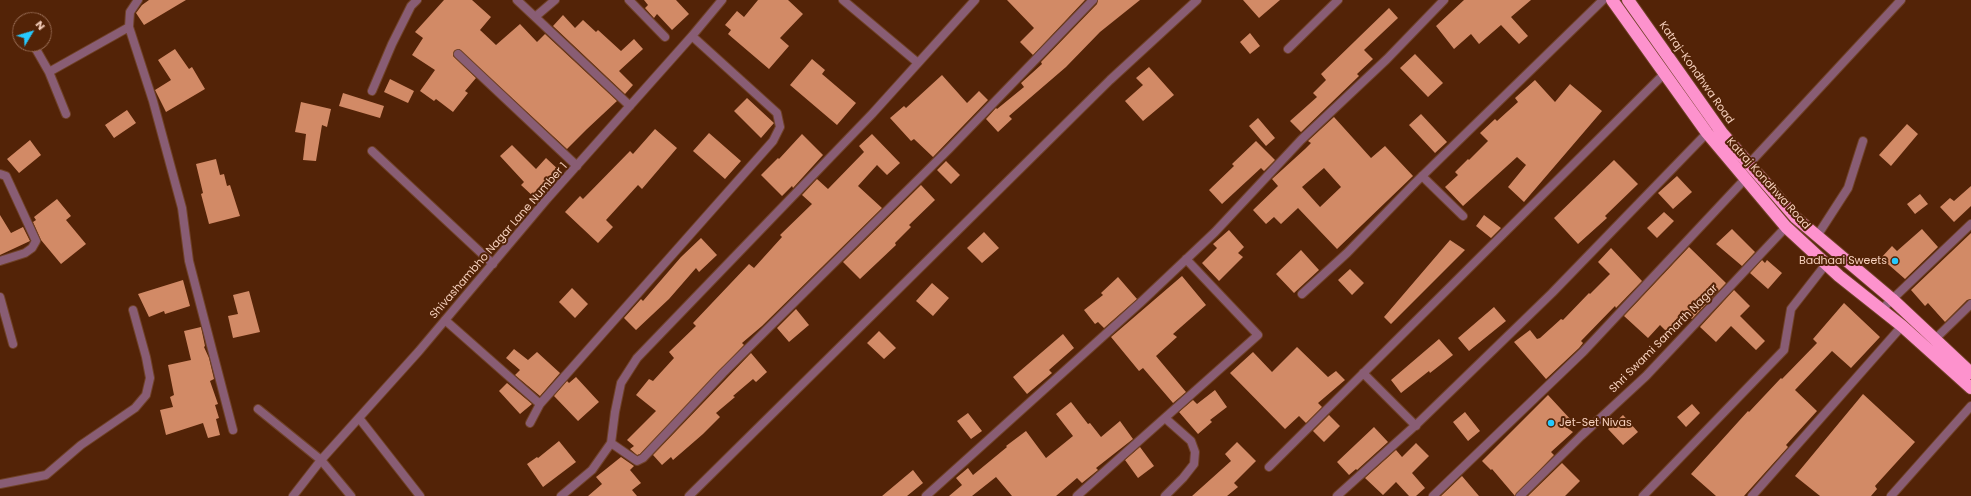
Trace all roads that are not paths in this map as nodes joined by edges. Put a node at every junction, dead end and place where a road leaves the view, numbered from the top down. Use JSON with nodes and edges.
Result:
{"nodes":[{"id":1,"x":138,"y":0,"type":"edge"},
{"id":2,"x":417,"y":0,"type":"edge"},
{"id":3,"x":517,"y":0,"type":"edge"},
{"id":4,"x":555,"y":0,"type":"edge"},
{"id":5,"x":629,"y":0,"type":"edge"},
{"id":6,"x":722,"y":0,"type":"edge"},
{"id":7,"x":843,"y":0,"type":"edge"},
{"id":8,"x":975,"y":0,"type":"edge"},
{"id":9,"x":1093,"y":0,"type":"edge"},
{"id":10,"x":1196,"y":0,"type":"edge"},
{"id":11,"x":1338,"y":0,"type":"edge"},
{"id":12,"x":1444,"y":0,"type":"edge"},
{"id":13,"x":1604,"y":0,"type":"edge"},
{"id":14,"x":1612,"y":0,"type":"edge"},
{"id":15,"x":1628,"y":0,"type":"edge"},
{"id":16,"x":1901,"y":0,"type":"edge"},
{"id":17,"x":535,"y":17,"type":"junction"},
{"id":18,"x":129,"y":27,"type":"junction"},
{"id":19,"x":692,"y":36,"type":"junction"},
{"id":20,"x":665,"y":37,"type":"dead end"},
{"id":21,"x":1288,"y":49,"type":"dead end"},
{"id":22,"x":38,"y":52,"type":"edge"},
{"id":23,"x":458,"y":54,"type":"dead end"},
{"id":24,"x":918,"y":63,"type":"junction"},
{"id":25,"x":49,"y":72,"type":"junction"},
{"id":26,"x":1664,"y":74,"type":"junction"},
{"id":27,"x":372,"y":91,"type":"dead end"},
{"id":28,"x":630,"y":106,"type":"junction"},
{"id":29,"x":66,"y":114,"type":"dead end"},
{"id":30,"x":1707,"y":133,"type":"junction"},
{"id":31,"x":1863,"y":141,"type":"dead end"},
{"id":32,"x":372,"y":151,"type":"dead end"},
{"id":33,"x":1748,"y":165,"type":"junction"},
{"id":34,"x":577,"y":166,"type":"junction"},
{"id":35,"x":0,"y":174,"type":"edge"},
{"id":36,"x":1422,"y":176,"type":"junction"},
{"id":37,"x":1745,"y":179,"type":"junction"},
{"id":38,"x":1463,"y":216,"type":"dead end"},
{"id":39,"x":1971,"y":224,"type":"edge"},
{"id":40,"x":1786,"y":227,"type":"junction"},
{"id":41,"x":1816,"y":236,"type":"junction"},
{"id":42,"x":1186,"y":259,"type":"junction"},
{"id":43,"x":0,"y":261,"type":"edge"},
{"id":44,"x":492,"y":264,"type":"junction"},
{"id":45,"x":1826,"y":264,"type":"junction"},
{"id":46,"x":1302,"y":294,"type":"dead end"},
{"id":47,"x":0,"y":297,"type":"edge"},
{"id":48,"x":1892,"y":299,"type":"junction"},
{"id":49,"x":1971,"y":304,"type":"edge"},
{"id":50,"x":133,"y":310,"type":"dead end"},
{"id":51,"x":1881,"y":310,"type":"junction"},
{"id":52,"x":445,"y":320,"type":"junction"},
{"id":53,"x":1902,"y":326,"type":"junction"},
{"id":54,"x":1934,"y":340,"type":"junction"},
{"id":55,"x":13,"y":344,"type":"dead end"},
{"id":56,"x":1971,"y":373,"type":"edge"},
{"id":57,"x":1363,"y":374,"type":"junction"},
{"id":58,"x":1971,"y":388,"type":"edge"},
{"id":59,"x":540,"y":404,"type":"junction"},
{"id":60,"x":1971,"y":406,"type":"edge"},
{"id":61,"x":258,"y":408,"type":"dead end"},
{"id":62,"x":360,"y":418,"type":"junction"},
{"id":63,"x":1165,"y":418,"type":"junction"},
{"id":64,"x":530,"y":423,"type":"dead end"},
{"id":65,"x":1416,"y":426,"type":"junction"},
{"id":66,"x":233,"y":430,"type":"dead end"},
{"id":67,"x":611,"y":443,"type":"junction"},
{"id":68,"x":321,"y":460,"type":"junction"},
{"id":69,"x":1269,"y":468,"type":"dead end"},
{"id":70,"x":0,"y":484,"type":"edge"},
{"id":71,"x":293,"y":496,"type":"edge"},
{"id":72,"x":351,"y":496,"type":"edge"},
{"id":73,"x":420,"y":496,"type":"edge"},
{"id":74,"x":562,"y":496,"type":"edge"},
{"id":75,"x":689,"y":496,"type":"edge"},
{"id":76,"x":926,"y":496,"type":"edge"},
{"id":77,"x":1077,"y":496,"type":"edge"},
{"id":78,"x":1165,"y":496,"type":"edge"},
{"id":79,"x":1337,"y":496,"type":"edge"},
{"id":80,"x":1433,"y":496,"type":"edge"},
{"id":81,"x":1520,"y":496,"type":"edge"},
{"id":82,"x":1643,"y":496,"type":"edge"},
{"id":83,"x":1752,"y":496,"type":"edge"},
{"id":84,"x":1891,"y":496,"type":"edge"}],
"edges":[{"from":1,"to":18,"type":"street"},
{"from":2,"to":27,"type":"street"},
{"from":3,"to":17,"type":"street"},
{"from":4,"to":17,"type":"street"},
{"from":5,"to":20,"type":"street"},
{"from":6,"to":19,"type":"street","name":"Shivashambho Nagar Lane Number 1"},
{"from":7,"to":24,"type":"street"},
{"from":8,"to":24,"type":"street"},
{"from":9,"to":67,"type":"street"},
{"from":10,"to":75,"type":"street"},
{"from":11,"to":21,"type":"street"},
{"from":12,"to":42,"type":"street"},
{"from":13,"to":36,"type":"street"},
{"from":14,"to":26,"type":"highway","name":"Katraj Kondhwa Road"},
{"from":15,"to":33,"type":"highway","name":"Katraj-Kondhwa Road"},
{"from":16,"to":33,"type":"street"},
{"from":17,"to":28,"type":"street"},
{"from":18,"to":25,"type":"street"},
{"from":18,"to":66,"type":"street"},
{"from":19,"to":28,"type":"street","name":"Shivashambho Nagar Lane Number 1"},
{"from":19,"to":59,"type":"street"},
{"from":22,"to":25,"type":"street"},
{"from":23,"to":34,"type":"street"},
{"from":24,"to":67,"type":"street"},
{"from":25,"to":29,"type":"street"},
{"from":26,"to":30,"type":"highway","name":"Katraj Kondhwa Road"},
{"from":26,"to":57,"type":"street"},
{"from":28,"to":34,"type":"street","name":"Shivashambho Nagar Lane Number 1"},
{"from":30,"to":37,"type":"highway","name":"Katraj Kondhwa Road"},
{"from":30,"to":65,"type":"street"},
{"from":31,"to":41,"type":"street"},
{"from":32,"to":44,"type":"street"},
{"from":33,"to":41,"type":"highway","name":"Katraj-Kondhwa Road"},
{"from":34,"to":44,"type":"street","name":"Shivashambho Nagar Lane Number 1"},
{"from":35,"to":43,"type":"street"},
{"from":36,"to":38,"type":"street"},
{"from":36,"to":46,"type":"street"},
{"from":37,"to":40,"type":"highway","name":"Katraj Kondhwa Road"},
{"from":37,"to":80,"type":"street"},
{"from":39,"to":48,"type":"street"},
{"from":40,"to":45,"type":"highway","name":"Katraj Kondhwa Road"},
{"from":40,"to":81,"type":"street","name":"Shri Swami Samarth Nagar"},
{"from":41,"to":48,"type":"highway","name":"Katraj-Kondhwa Road"},
{"from":42,"to":63,"type":"street"},
{"from":42,"to":76,"type":"street"},
{"from":44,"to":52,"type":"street","name":"Shivashambho Nagar Lane Number 1"},
{"from":45,"to":51,"type":"highway","name":"Katraj Kondhwa Road"},
{"from":45,"to":82,"type":"street"},
{"from":47,"to":55,"type":"street"},
{"from":48,"to":51,"type":"street"},
{"from":48,"to":54,"type":"highway","name":"Katraj-Kondhwa Road"},
{"from":49,"to":54,"type":"street"},
{"from":50,"to":70,"type":"street"},
{"from":51,"to":53,"type":"highway","name":"Katraj Kondhwa Road"},
{"from":52,"to":59,"type":"street"},
{"from":52,"to":62,"type":"street","name":"Shivashambho Nagar Lane Number 1"},
{"from":53,"to":58,"type":"highway","name":"Katraj Kondhwa Road"},
{"from":53,"to":83,"type":"street"},
{"from":54,"to":56,"type":"highway","name":"Katraj-Kondhwa Road"},
{"from":57,"to":65,"type":"street"},
{"from":57,"to":69,"type":"street"},
{"from":59,"to":64,"type":"street"},
{"from":60,"to":84,"type":"street"},
{"from":61,"to":68,"type":"street"},
{"from":62,"to":68,"type":"street","name":"Shivashambho Nagar Lane Number 1"},
{"from":62,"to":73,"type":"street"},
{"from":63,"to":77,"type":"street"},
{"from":63,"to":78,"type":"street"},
{"from":65,"to":79,"type":"street"},
{"from":67,"to":74,"type":"street"},
{"from":68,"to":71,"type":"street","name":"Shivashambho Nagar Lane Number 1"},
{"from":68,"to":72,"type":"street"}]}
